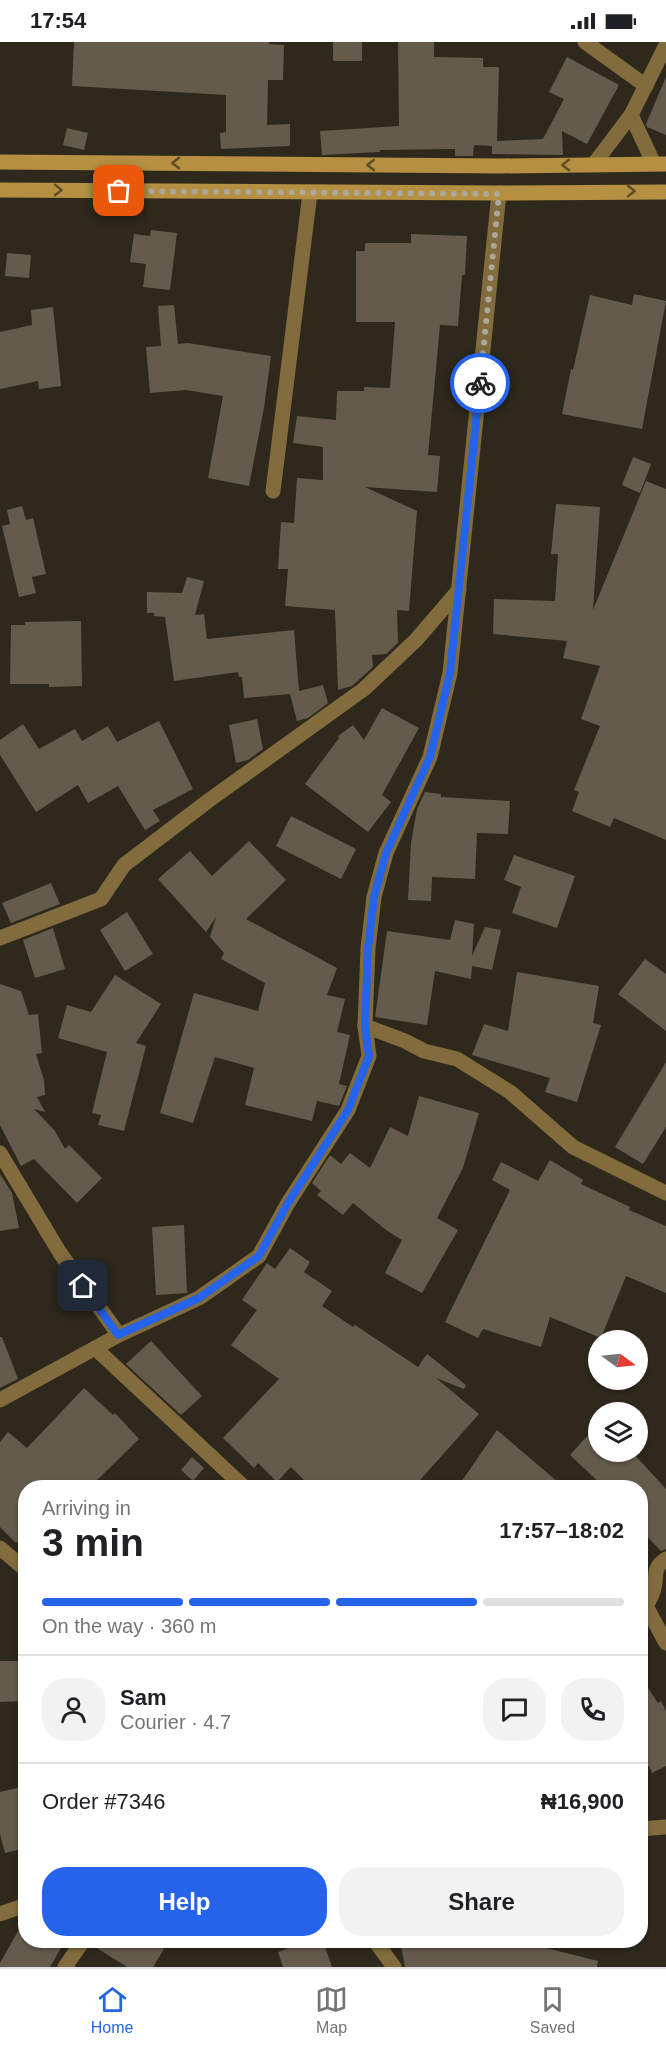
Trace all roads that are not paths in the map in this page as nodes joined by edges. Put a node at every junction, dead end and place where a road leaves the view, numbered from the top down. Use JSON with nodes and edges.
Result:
{"nodes":[{"id":1,"x":585,"y":42,"type":"edge"},
{"id":2,"x":666,"y":45,"type":"edge"},
{"id":3,"x":646,"y":87,"type":"junction"},
{"id":4,"x":630,"y":115,"type":"junction"},
{"id":5,"x":0,"y":162,"type":"edge"},
{"id":6,"x":594,"y":164,"type":"junction"},
{"id":7,"x":660,"y":164,"type":"edge"},
{"id":8,"x":0,"y":190,"type":"edge"},
{"id":9,"x":666,"y":192,"type":"edge"},
{"id":10,"x":310,"y":193,"type":"junction"},
{"id":11,"x":499,"y":194,"type":"junction"},
{"id":12,"x":273,"y":491,"type":"dead end"},
{"id":13,"x":459,"y":590,"type":"junction"},
{"id":14,"x":0,"y":938,"type":"edge"},
{"id":15,"x":365,"y":1026,"type":"junction"},
{"id":16,"x":0,"y":1153,"type":"edge"},
{"id":17,"x":666,"y":1193,"type":"edge"},
{"id":18,"x":118,"y":1335,"type":"junction"},
{"id":19,"x":95,"y":1348,"type":"junction"},
{"id":20,"x":0,"y":1400,"type":"edge"},
{"id":21,"x":236,"y":1480,"type":"edge"},
{"id":22,"x":0,"y":1548,"type":"edge"},
{"id":23,"x":666,"y":1559,"type":"edge"},
{"id":24,"x":18,"y":1563,"type":"edge"},
{"id":25,"x":648,"y":1602,"type":"edge"},
{"id":26,"x":648,"y":1610,"type":"edge"},
{"id":27,"x":666,"y":1643,"type":"edge"},
{"id":28,"x":666,"y":1827,"type":"edge"},
{"id":29,"x":648,"y":1828,"type":"edge"},
{"id":30,"x":18,"y":1908,"type":"edge"},
{"id":31,"x":0,"y":1914,"type":"edge"},
{"id":32,"x":78,"y":1948,"type":"edge"},
{"id":33,"x":380,"y":1948,"type":"edge"},
{"id":34,"x":65,"y":1967,"type":"edge"},
{"id":35,"x":394,"y":1967,"type":"edge"}],
"edges":[{"from":1,"to":3,"type":"street"},
{"from":2,"to":3,"type":"street"},
{"from":3,"to":4,"type":"street"},
{"from":4,"to":6,"type":"street"},
{"from":4,"to":7,"type":"street"},
{"from":6,"to":5,"type":"street","one_way":true},
{"from":6,"to":7,"type":"street"},
{"from":8,"to":10,"type":"street","one_way":true},
{"from":11,"to":9,"type":"street","one_way":true},
{"from":10,"to":11,"type":"street"},
{"from":10,"to":12,"type":"street"},
{"from":11,"to":13,"type":"street"},
{"from":13,"to":14,"type":"street"},
{"from":13,"to":15,"type":"street"},
{"from":15,"to":17,"type":"street"},
{"from":15,"to":18,"type":"street"},
{"from":16,"to":18,"type":"street"},
{"from":18,"to":19,"type":"street"},
{"from":19,"to":20,"type":"street"},
{"from":19,"to":21,"type":"street"},
{"from":22,"to":24,"type":"street"},
{"from":23,"to":25,"type":"street"},
{"from":26,"to":27,"type":"street"},
{"from":28,"to":29,"type":"street"},
{"from":30,"to":31,"type":"street"},
{"from":32,"to":34,"type":"street"},
{"from":33,"to":35,"type":"street"}]}
